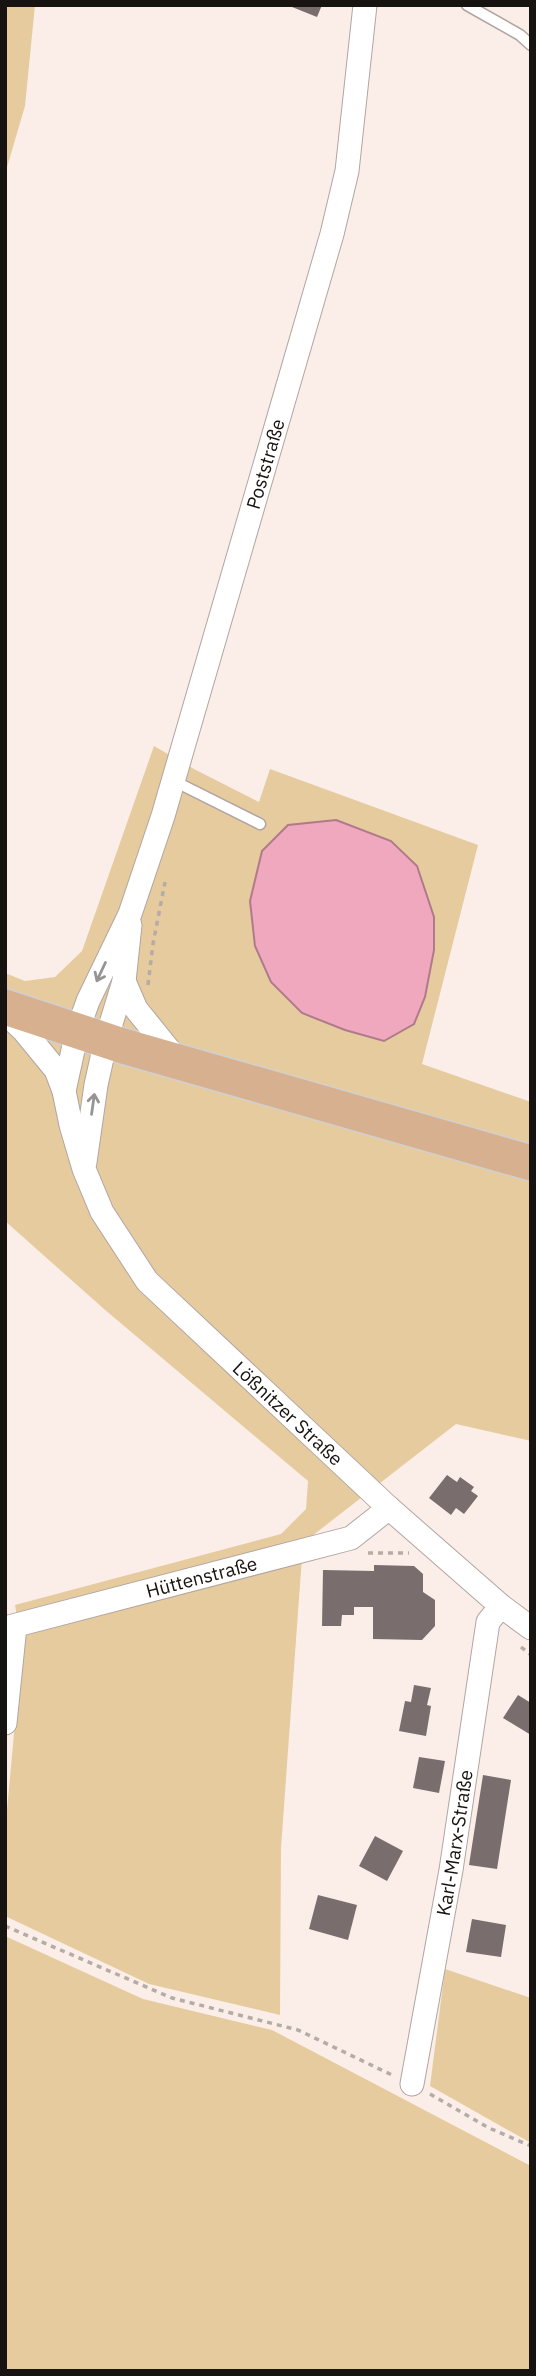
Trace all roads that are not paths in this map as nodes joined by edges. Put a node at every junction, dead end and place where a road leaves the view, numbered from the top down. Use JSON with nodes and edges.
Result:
{"nodes":[{"id":1,"x":365,"y":5,"type":"edge"},
{"id":2,"x":467,"y":5,"type":"edge"},
{"id":3,"x":531,"y":45,"type":"edge"},
{"id":4,"x":174,"y":781,"type":"junction"},
{"id":5,"x":260,"y":824,"type":"dead end"},
{"id":6,"x":130,"y":914,"type":"junction"},
{"id":7,"x":124,"y":981,"type":"junction"},
{"id":8,"x":5,"y":1007,"type":"edge"},
{"id":9,"x":5,"y":1013,"type":"edge"},
{"id":10,"x":92,"y":1036,"type":"junction"},
{"id":11,"x":178,"y":1061,"type":"junction"},
{"id":12,"x":64,"y":1091,"type":"junction"},
{"id":13,"x":531,"y":1163,"type":"edge"},
{"id":14,"x":84,"y":1169,"type":"junction"},
{"id":15,"x":389,"y":1508,"type":"junction"},
{"id":16,"x":501,"y":1605,"type":"junction"},
{"id":17,"x":10,"y":1627,"type":"edge"},
{"id":18,"x":531,"y":1628,"type":"edge"},
{"id":19,"x":5,"y":1723,"type":"edge"},
{"id":20,"x":412,"y":2084,"type":"road end"}],
"edges":[{"from":1,"to":4,"type":"street","name":"Poststraße"},
{"from":2,"to":3,"type":"lane"},
{"from":4,"to":5,"type":"lane"},
{"from":4,"to":6,"type":"street","name":"Poststraße"},
{"from":6,"to":7,"type":"street","name":"Poststraße"},
{"from":6,"to":10,"type":"street","name":"Poststraße","one_way":true},
{"from":7,"to":10,"type":"street","name":"Poststraße"},
{"from":7,"to":11,"type":"street"},
{"from":8,"to":10,"type":"main road"},
{"from":9,"to":12,"type":"street","name":"Lößnitzer Straße"},
{"from":10,"to":11,"type":"main road"},
{"from":10,"to":12,"type":"street","name":"Lößnitzer Straße"},
{"from":14,"to":10,"type":"street","one_way":true},
{"from":11,"to":13,"type":"main road"},
{"from":12,"to":14,"type":"street","name":"Lößnitzer Straße"},
{"from":14,"to":15,"type":"street","name":"Lößnitzer Straße"},
{"from":15,"to":16,"type":"street","name":"Lößnitzer Straße"},
{"from":15,"to":17,"type":"street","name":"Hüttenstraße"},
{"from":16,"to":18,"type":"street","name":"Lößnitzer Straße"},
{"from":16,"to":20,"type":"street","name":"Karl-Marx-Straße"},
{"from":17,"to":19,"type":"street"}]}
